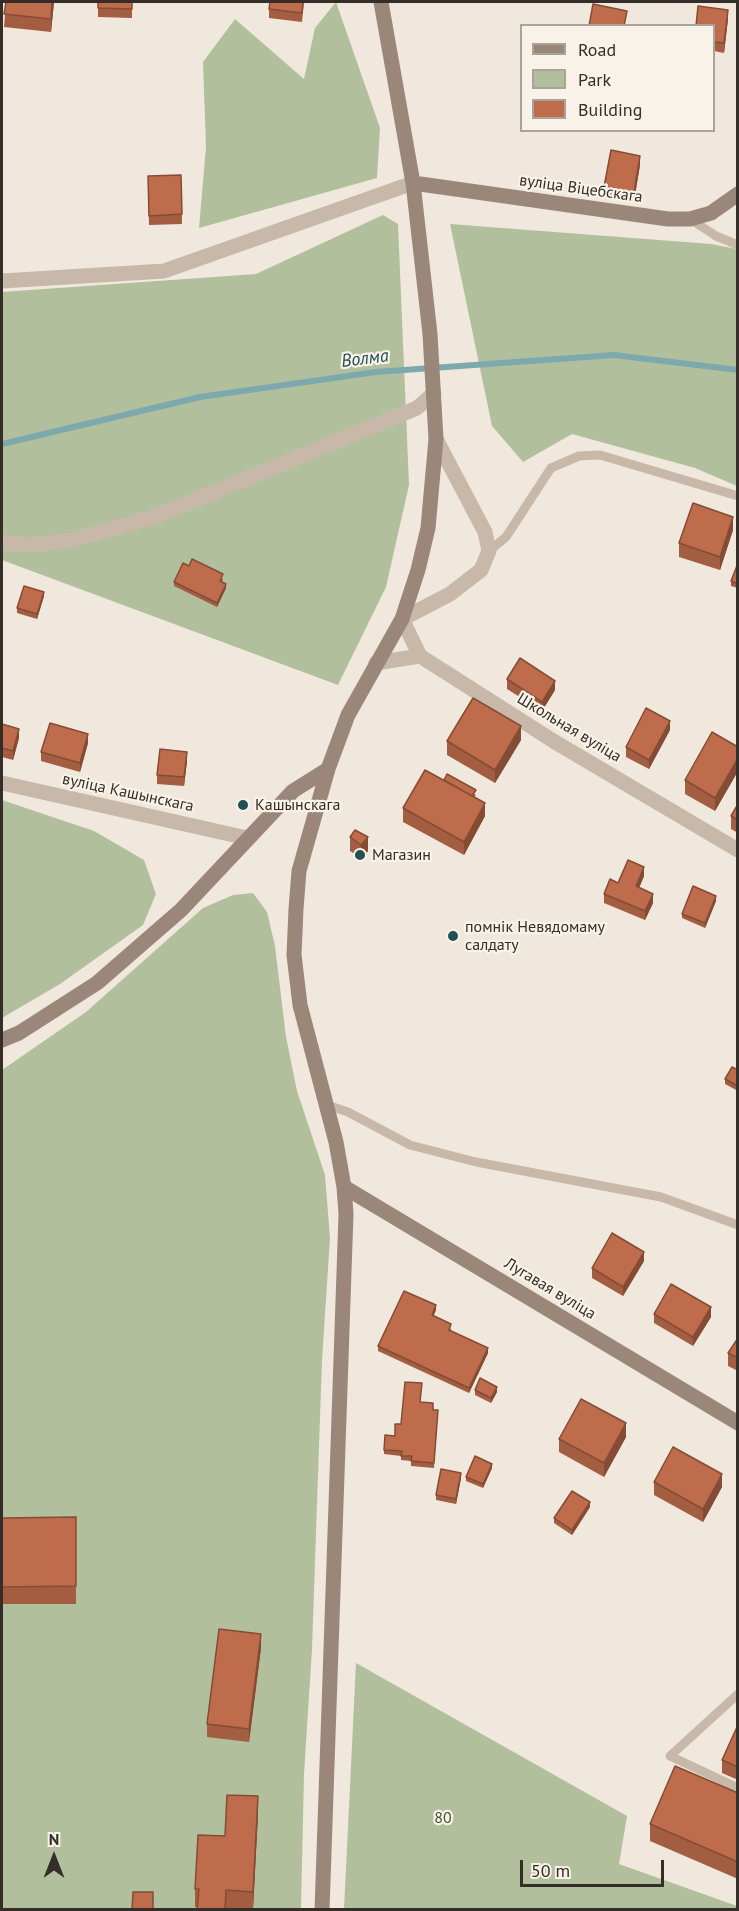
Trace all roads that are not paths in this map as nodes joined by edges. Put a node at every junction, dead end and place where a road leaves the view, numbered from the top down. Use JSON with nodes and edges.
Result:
{"nodes":[{"id":1,"x":381,"y":2,"type":"edge"},
{"id":2,"x":413,"y":183,"type":"junction"},
{"id":3,"x":738,"y":194,"type":"edge"},
{"id":4,"x":690,"y":219,"type":"junction"},
{"id":5,"x":738,"y":245,"type":"edge"},
{"id":6,"x":2,"y":280,"type":"edge"},
{"id":7,"x":434,"y":393,"type":"junction"},
{"id":8,"x":436,"y":439,"type":"junction"},
{"id":9,"x":738,"y":496,"type":"edge"},
{"id":10,"x":2,"y":543,"type":"edge"},
{"id":11,"x":489,"y":551,"type":"junction"},
{"id":12,"x":402,"y":619,"type":"junction"},
{"id":13,"x":420,"y":656,"type":"junction"},
{"id":14,"x":376,"y":663,"type":"junction"},
{"id":15,"x":328,"y":769,"type":"junction"},
{"id":16,"x":2,"y":783,"type":"edge"},
{"id":17,"x":247,"y":838,"type":"junction"},
{"id":18,"x":738,"y":850,"type":"edge"},
{"id":19,"x":2,"y":1040,"type":"edge"},
{"id":20,"x":327,"y":1105,"type":"junction"},
{"id":21,"x":344,"y":1187,"type":"junction"},
{"id":22,"x":738,"y":1225,"type":"edge"},
{"id":23,"x":738,"y":1423,"type":"edge"},
{"id":24,"x":738,"y":1694,"type":"edge"},
{"id":25,"x":738,"y":1788,"type":"edge"},
{"id":26,"x":322,"y":1910,"type":"edge"}],
"edges":[{"from":1,"to":2,"type":"main road"},
{"from":2,"to":4,"type":"main road","name":"вуліца Віцебскага"},
{"from":2,"to":6,"type":"street"},
{"from":2,"to":7,"type":"main road"},
{"from":3,"to":4,"type":"main road","name":"вуліца Віцебскага"},
{"from":4,"to":5,"type":"lane"},
{"from":7,"to":8,"type":"main road"},
{"from":7,"to":10,"type":"street"},
{"from":8,"to":11,"type":"street"},
{"from":8,"to":12,"type":"main road"},
{"from":9,"to":11,"type":"lane"},
{"from":11,"to":12,"type":"street"},
{"from":12,"to":13,"type":"street"},
{"from":12,"to":14,"type":"main road"},
{"from":13,"to":14,"type":"street"},
{"from":13,"to":18,"type":"street","name":"Школьная вуліца"},
{"from":14,"to":15,"type":"main road"},
{"from":15,"to":17,"type":"main road"},
{"from":15,"to":20,"type":"main road"},
{"from":16,"to":17,"type":"street","name":"вуліца Кашынскага"},
{"from":17,"to":19,"type":"main road"},
{"from":20,"to":21,"type":"main road"},
{"from":20,"to":22,"type":"lane"},
{"from":21,"to":23,"type":"main road","name":"Лугавая вуліца"},
{"from":21,"to":26,"type":"main road"},
{"from":24,"to":25,"type":"lane"}]}
